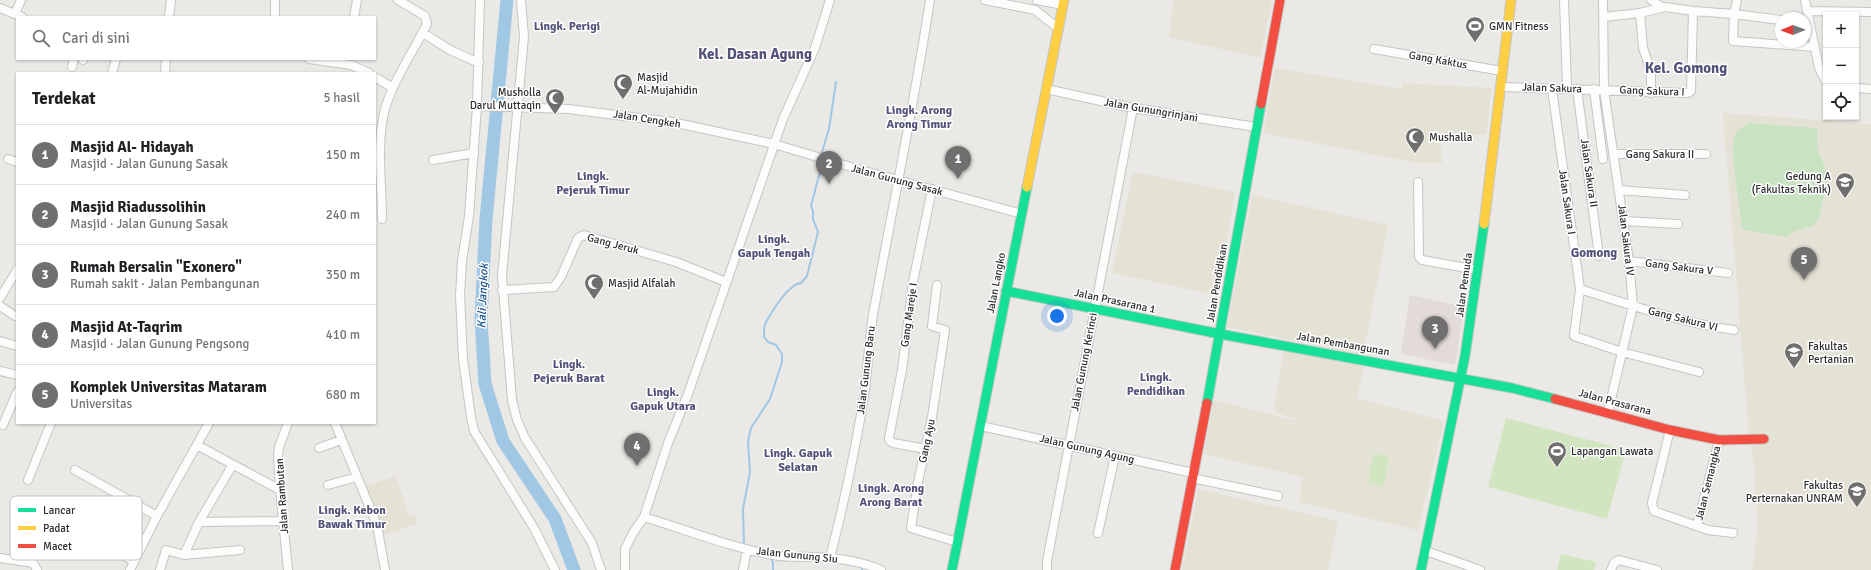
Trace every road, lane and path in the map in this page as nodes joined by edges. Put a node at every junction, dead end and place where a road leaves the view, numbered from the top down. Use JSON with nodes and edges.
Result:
{"nodes":[{"id":1,"x":21,"y":0,"type":"edge"},
{"id":2,"x":170,"y":0,"type":"edge"},
{"id":3,"x":275,"y":0,"type":"edge"},
{"id":4,"x":357,"y":0,"type":"edge"},
{"id":5,"x":398,"y":0,"type":"edge"},
{"id":6,"x":480,"y":0,"type":"edge"},
{"id":7,"x":521,"y":0,"type":"edge"},
{"id":8,"x":830,"y":0,"type":"edge"},
{"id":9,"x":930,"y":0,"type":"edge"},
{"id":10,"x":985,"y":0,"type":"edge"},
{"id":11,"x":1038,"y":0,"type":"edge"},
{"id":12,"x":1280,"y":0,"type":"edge"},
{"id":13,"x":1510,"y":0,"type":"edge"},
{"id":14,"x":1564,"y":0,"type":"edge"},
{"id":15,"x":1603,"y":0,"type":"edge"},
{"id":16,"x":1651,"y":0,"type":"edge"},
{"id":17,"x":1737,"y":0,"type":"edge"},
{"id":18,"x":1806,"y":0,"type":"edge"},
{"id":19,"x":1063,"y":2,"type":"edge"},
{"id":20,"x":1664,"y":5,"type":"edge"},
{"id":21,"x":0,"y":8,"type":"edge"},
{"id":22,"x":1693,"y":11,"type":"junction"},
{"id":23,"x":1807,"y":11,"type":"joint"},
{"id":24,"x":1871,"y":12,"type":"edge"},
{"id":25,"x":1640,"y":13,"type":"junction"},
{"id":26,"x":1734,"y":14,"type":"junction"},
{"id":27,"x":18,"y":16,"type":"edge"},
{"id":28,"x":169,"y":16,"type":"edge"},
{"id":29,"x":275,"y":16,"type":"edge"},
{"id":30,"x":354,"y":16,"type":"edge"},
{"id":31,"x":1604,"y":18,"type":"junction"},
{"id":32,"x":1775,"y":19,"type":"edge"},
{"id":33,"x":1058,"y":28,"type":"junction"},
{"id":34,"x":423,"y":33,"type":"junction"},
{"id":35,"x":1811,"y":36,"type":"edge"},
{"id":36,"x":1814,"y":47,"type":"junction"},
{"id":37,"x":1374,"y":49,"type":"dead end"},
{"id":38,"x":116,"y":60,"type":"edge"},
{"id":39,"x":166,"y":60,"type":"edge"},
{"id":40,"x":316,"y":60,"type":"edge"},
{"id":41,"x":479,"y":63,"type":"junction"},
{"id":42,"x":1502,"y":71,"type":"junction"},
{"id":43,"x":112,"y":72,"type":"edge"},
{"id":44,"x":165,"y":72,"type":"edge"},
{"id":45,"x":367,"y":72,"type":"edge"},
{"id":46,"x":1823,"y":77,"type":"edge"},
{"id":47,"x":376,"y":78,"type":"edge"},
{"id":48,"x":1501,"y":87,"type":"junction"},
{"id":49,"x":393,"y":88,"type":"junction"},
{"id":50,"x":1552,"y":88,"type":"junction"},
{"id":51,"x":1567,"y":88,"type":"junction"},
{"id":52,"x":1859,"y":88,"type":"edge"},
{"id":53,"x":1046,"y":89,"type":"junction"},
{"id":54,"x":1578,"y":89,"type":"junction"},
{"id":55,"x":1871,"y":89,"type":"edge"},
{"id":56,"x":1594,"y":90,"type":"junction"},
{"id":57,"x":1604,"y":90,"type":"junction"},
{"id":58,"x":1651,"y":93,"type":"junction"},
{"id":59,"x":477,"y":106,"type":"junction"},
{"id":60,"x":516,"y":107,"type":"junction"},
{"id":61,"x":1133,"y":108,"type":"junction"},
{"id":62,"x":1256,"y":127,"type":"junction"},
{"id":63,"x":378,"y":132,"type":"edge"},
{"id":64,"x":774,"y":144,"type":"junction"},
{"id":65,"x":474,"y":153,"type":"junction"},
{"id":66,"x":1614,"y":154,"type":"junction"},
{"id":67,"x":1706,"y":154,"type":"dead end"},
{"id":68,"x":8,"y":159,"type":"dead end"},
{"id":69,"x":1603,"y":159,"type":"dead end"},
{"id":70,"x":433,"y":160,"type":"dead end"},
{"id":71,"x":16,"y":162,"type":"edge"},
{"id":72,"x":898,"y":180,"type":"junction"},
{"id":73,"x":1418,"y":182,"type":"dead end"},
{"id":74,"x":932,"y":189,"type":"junction"},
{"id":75,"x":1619,"y":190,"type":"junction"},
{"id":76,"x":1686,"y":195,"type":"dead end"},
{"id":77,"x":1022,"y":214,"type":"junction"},
{"id":78,"x":382,"y":219,"type":"dead end"},
{"id":79,"x":1624,"y":221,"type":"junction"},
{"id":80,"x":1678,"y":224,"type":"dead end"},
{"id":81,"x":1599,"y":256,"type":"dead end"},
{"id":82,"x":1629,"y":261,"type":"junction"},
{"id":83,"x":1478,"y":270,"type":"junction"},
{"id":84,"x":16,"y":272,"type":"edge"},
{"id":85,"x":1728,"y":273,"type":"dead end"},
{"id":86,"x":726,"y":282,"type":"junction"},
{"id":87,"x":937,"y":285,"type":"dead end"},
{"id":88,"x":502,"y":290,"type":"junction"},
{"id":89,"x":1580,"y":290,"type":"junction"},
{"id":90,"x":1006,"y":291,"type":"junction"},
{"id":91,"x":0,"y":298,"type":"edge"},
{"id":92,"x":0,"y":306,"type":"edge"},
{"id":93,"x":1633,"y":306,"type":"junction"},
{"id":94,"x":1094,"y":309,"type":"junction"},
{"id":95,"x":15,"y":316,"type":"dead end"},
{"id":96,"x":1734,"y":330,"type":"dead end"},
{"id":97,"x":1220,"y":334,"type":"junction"},
{"id":98,"x":0,"y":341,"type":"edge"},
{"id":99,"x":16,"y":346,"type":"edge"},
{"id":100,"x":1622,"y":352,"type":"junction"},
{"id":101,"x":0,"y":371,"type":"edge"},
{"id":102,"x":1699,"y":372,"type":"dead end"},
{"id":103,"x":16,"y":375,"type":"edge"},
{"id":104,"x":1461,"y":378,"type":"junction"},
{"id":105,"x":16,"y":394,"type":"edge"},
{"id":106,"x":1608,"y":412,"type":"junction"},
{"id":107,"x":50,"y":424,"type":"edge"},
{"id":108,"x":208,"y":424,"type":"edge"},
{"id":109,"x":288,"y":424,"type":"edge"},
{"id":110,"x":335,"y":424,"type":"edge"},
{"id":111,"x":3,"y":425,"type":"dead end"},
{"id":112,"x":981,"y":426,"type":"junction"},
{"id":113,"x":1670,"y":430,"type":"junction"},
{"id":114,"x":1764,"y":439,"type":"dead end"},
{"id":115,"x":341,"y":440,"type":"junction"},
{"id":116,"x":1719,"y":440,"type":"junction"},
{"id":117,"x":197,"y":445,"type":"junction"},
{"id":118,"x":1068,"y":445,"type":"junction"},
{"id":119,"x":319,"y":448,"type":"dead end"},
{"id":120,"x":926,"y":449,"type":"junction"},
{"id":121,"x":1115,"y":456,"type":"junction"},
{"id":122,"x":232,"y":466,"type":"junction"},
{"id":123,"x":75,"y":470,"type":"dead end"},
{"id":124,"x":1193,"y":475,"type":"junction"},
{"id":125,"x":357,"y":477,"type":"junction"},
{"id":126,"x":28,"y":480,"type":"dead end"},
{"id":127,"x":328,"y":485,"type":"dead end"},
{"id":128,"x":280,"y":490,"type":"junction"},
{"id":129,"x":121,"y":496,"type":"edge"},
{"id":130,"x":1278,"y":496,"type":"dead end"},
{"id":131,"x":142,"y":508,"type":"edge"},
{"id":132,"x":157,"y":516,"type":"junction"},
{"id":133,"x":644,"y":517,"type":"junction"},
{"id":134,"x":283,"y":521,"type":"junction"},
{"id":135,"x":199,"y":522,"type":"junction"},
{"id":136,"x":1697,"y":526,"type":"junction"},
{"id":137,"x":1098,"y":533,"type":"dead end"},
{"id":138,"x":1733,"y":534,"type":"dead end"},
{"id":139,"x":957,"y":542,"type":"junction"},
{"id":140,"x":142,"y":545,"type":"edge"},
{"id":141,"x":240,"y":550,"type":"dead end"},
{"id":142,"x":746,"y":551,"type":"junction"},
{"id":143,"x":1426,"y":551,"type":"junction"},
{"id":144,"x":184,"y":555,"type":"junction"},
{"id":145,"x":0,"y":558,"type":"edge"},
{"id":146,"x":830,"y":558,"type":"junction"},
{"id":147,"x":10,"y":559,"type":"edge"},
{"id":148,"x":16,"y":560,"type":"edge"},
{"id":149,"x":134,"y":561,"type":"edge"},
{"id":150,"x":860,"y":566,"type":"edge"},
{"id":151,"x":37,"y":570,"type":"edge"},
{"id":152,"x":130,"y":570,"type":"edge"},
{"id":153,"x":160,"y":570,"type":"edge"},
{"id":154,"x":288,"y":570,"type":"edge"},
{"id":155,"x":385,"y":570,"type":"edge"},
{"id":156,"x":555,"y":570,"type":"edge"},
{"id":157,"x":601,"y":570,"type":"edge"},
{"id":158,"x":625,"y":570,"type":"edge"},
{"id":159,"x":743,"y":570,"type":"edge"},
{"id":160,"x":881,"y":570,"type":"edge"},
{"id":161,"x":952,"y":570,"type":"edge"},
{"id":162,"x":1047,"y":570,"type":"edge"},
{"id":163,"x":1175,"y":570,"type":"edge"},
{"id":164,"x":1421,"y":570,"type":"edge"},
{"id":165,"x":1480,"y":570,"type":"edge"},
{"id":166,"x":1611,"y":570,"type":"edge"},
{"id":167,"x":1657,"y":570,"type":"edge"}],
"edges":[{"from":1,"to":27,"type":"street"},
{"from":2,"to":28,"type":"street"},
{"from":3,"to":29,"type":"street"},
{"from":4,"to":30,"type":"street"},
{"from":5,"to":34,"type":"street"},
{"from":6,"to":41,"type":"street"},
{"from":7,"to":60,"type":"street"},
{"from":8,"to":64,"type":"street"},
{"from":9,"to":72,"type":"street","name":"Jalan Gunung Baru"},
{"from":10,"to":33,"type":"street"},
{"from":11,"to":19,"type":"street"},
{"from":12,"to":62,"type":"street","name":"Jalan Pendidikan"},
{"from":13,"to":42,"type":"street","name":"Jalan Pemuda"},
{"from":14,"to":51,"type":"street"},
{"from":15,"to":31,"type":"street","name":"Jalan Sakura IV"},
{"from":16,"to":20,"type":"street"},
{"from":17,"to":26,"type":"street"},
{"from":18,"to":23,"type":"street"},
{"from":19,"to":33,"type":"street","name":"Jalan Langko"},
{"from":20,"to":22,"type":"street"},
{"from":20,"to":25,"type":"street"},
{"from":21,"to":27,"type":"street"},
{"from":22,"to":26,"type":"street"},
{"from":22,"to":58,"type":"street","name":"Gang Sakura I"},
{"from":23,"to":24,"type":"street"},
{"from":25,"to":31,"type":"street"},
{"from":25,"to":58,"type":"street"},
{"from":26,"to":32,"type":"street"},
{"from":26,"to":36,"type":"street"},
{"from":31,"to":57,"type":"street","name":"Jalan Sakura IV"},
{"from":33,"to":53,"type":"street","name":"Jalan Langko"},
{"from":34,"to":41,"type":"street"},
{"from":34,"to":49,"type":"street"},
{"from":35,"to":36,"type":"street"},
{"from":36,"to":46,"type":"street"},
{"from":37,"to":42,"type":"street","name":"Gang Kaktus"},
{"from":38,"to":43,"type":"street"},
{"from":39,"to":44,"type":"street"},
{"from":40,"to":45,"type":"street"},
{"from":41,"to":59,"type":"street"},
{"from":42,"to":48,"type":"street","name":"Jalan Pemuda"},
{"from":47,"to":49,"type":"street"},
{"from":48,"to":50,"type":"street","name":"Jalan Sakura"},
{"from":48,"to":83,"type":"street","name":"Jalan Pemuda"},
{"from":49,"to":63,"type":"street"},
{"from":50,"to":51,"type":"street","name":"Jalan Sakura"},
{"from":50,"to":89,"type":"street","name":"Jalan Sakura I"},
{"from":51,"to":54,"type":"street","name":"Jalan Sakura"},
{"from":52,"to":55,"type":"street"},
{"from":53,"to":61,"type":"street","name":"Jalan Gunungrinjani"},
{"from":53,"to":77,"type":"street","name":"Jalan Langko"},
{"from":54,"to":56,"type":"street","name":"Jalan Sakura"},
{"from":54,"to":81,"type":"street","name":"Jalan Sakura II"},
{"from":56,"to":57,"type":"street","name":"Jalan Sakura"},
{"from":56,"to":69,"type":"street"},
{"from":57,"to":58,"type":"street","name":"Gang Sakura I"},
{"from":57,"to":66,"type":"street","name":"Jalan Sakura IV"},
{"from":59,"to":60,"type":"street","name":"Jalan Cengkeh"},
{"from":59,"to":65,"type":"street"},
{"from":60,"to":64,"type":"street","name":"Jalan Cengkeh"},
{"from":60,"to":88,"type":"street"},
{"from":61,"to":62,"type":"street","name":"Jalan Gunungrinjani"},
{"from":61,"to":94,"type":"street","name":"Jalan Gunung Kerinci"},
{"from":62,"to":97,"type":"street","name":"Jalan Pendidikan"},
{"from":63,"to":78,"type":"street"},
{"from":64,"to":72,"type":"street","name":"Jalan Gunung Sasak"},
{"from":64,"to":86,"type":"street"},
{"from":65,"to":70,"type":"street"},
{"from":65,"to":156,"type":"street"},
{"from":66,"to":67,"type":"street","name":"Gang Sakura II"},
{"from":66,"to":75,"type":"street","name":"Jalan Sakura IV"},
{"from":68,"to":71,"type":"street"},
{"from":72,"to":74,"type":"street","name":"Jalan Gunung Sasak"},
{"from":72,"to":146,"type":"street","name":"Jalan Gunung Baru"},
{"from":73,"to":83,"type":"street"},
{"from":74,"to":77,"type":"street","name":"Jalan Gunung Sasak"},
{"from":74,"to":120,"type":"street","name":"Gang Mareje I"},
{"from":75,"to":76,"type":"street"},
{"from":75,"to":79,"type":"street","name":"Jalan Sakura IV"},
{"from":77,"to":90,"type":"street","name":"Jalan Langko"},
{"from":79,"to":80,"type":"street"},
{"from":79,"to":82,"type":"street","name":"Jalan Sakura IV"},
{"from":82,"to":85,"type":"street","name":"Gang Sakura V"},
{"from":82,"to":93,"type":"street","name":"Jalan Sakura IV"},
{"from":83,"to":104,"type":"street","name":"Jalan Pemuda"},
{"from":84,"to":91,"type":"street"},
{"from":86,"to":88,"type":"street","name":"Gang Jeruk"},
{"from":86,"to":133,"type":"street"},
{"from":87,"to":120,"type":"street","name":"Gang Ayu"},
{"from":88,"to":157,"type":"street"},
{"from":89,"to":93,"type":"street","name":"Gang Sakura VI"},
{"from":89,"to":100,"type":"street","name":"Jalan Sakura I"},
{"from":90,"to":94,"type":"street","name":"Jalan Prasarana 1"},
{"from":90,"to":112,"type":"street","name":"Jalan Langko"},
{"from":92,"to":95,"type":"street"},
{"from":93,"to":96,"type":"street","name":"Gang Sakura VI"},
{"from":93,"to":100,"type":"street","name":"Jalan Sakura IV"},
{"from":94,"to":97,"type":"street","name":"Jalan Prasarana 1"},
{"from":94,"to":118,"type":"street","name":"Jalan Gunung Kerinci"},
{"from":97,"to":104,"type":"street","name":"Jalan Pembangunan"},
{"from":97,"to":124,"type":"street","name":"Jalan Pendidikan"},
{"from":98,"to":99,"type":"street"},
{"from":100,"to":102,"type":"street"},
{"from":100,"to":106,"type":"street","name":"Jalan Sakura IV"},
{"from":101,"to":103,"type":"street"},
{"from":104,"to":106,"type":"street","name":"Jalan Prasarana"},
{"from":104,"to":143,"type":"street","name":"Jalan Pemuda"},
{"from":105,"to":111,"type":"street"},
{"from":106,"to":113,"type":"street","name":"Jalan Prasarana"},
{"from":107,"to":126,"type":"street"},
{"from":108,"to":117,"type":"street"},
{"from":109,"to":128,"type":"street","name":"Jalan Rambutan"},
{"from":110,"to":115,"type":"street"},
{"from":112,"to":118,"type":"street","name":"Jalan Gunung Agung"},
{"from":112,"to":139,"type":"street","name":"Jalan Langko"},
{"from":113,"to":116,"type":"street","name":"Jalan Prasarana"},
{"from":113,"to":136,"type":"street"},
{"from":114,"to":116,"type":"street","name":"Jalan Prasarana"},
{"from":115,"to":119,"type":"street"},
{"from":115,"to":125,"type":"street"},
{"from":116,"to":136,"type":"street","name":"Jalan Semangka"},
{"from":117,"to":122,"type":"street"},
{"from":117,"to":132,"type":"street"},
{"from":118,"to":121,"type":"street","name":"Jalan Gunung Agung"},
{"from":118,"to":162,"type":"street","name":"Jalan Gunung Kerinci"},
{"from":120,"to":139,"type":"street","name":"Gang Ayu"},
{"from":121,"to":124,"type":"street","name":"Jalan Gunung Agung"},
{"from":121,"to":137,"type":"street"},
{"from":122,"to":128,"type":"street"},
{"from":122,"to":135,"type":"street"},
{"from":123,"to":129,"type":"street"},
{"from":124,"to":130,"type":"street","name":"Jalan Gunung Agung"},
{"from":124,"to":163,"type":"street","name":"Jalan Pendidikan"},
{"from":125,"to":127,"type":"street"},
{"from":125,"to":155,"type":"street"},
{"from":128,"to":134,"type":"street","name":"Jalan Rambutan"},
{"from":131,"to":132,"type":"street"},
{"from":132,"to":140,"type":"street"},
{"from":133,"to":142,"type":"street","name":"Jalan Gunung Siu"},
{"from":133,"to":158,"type":"street"},
{"from":134,"to":135,"type":"street"},
{"from":134,"to":154,"type":"street","name":"Jalan Rambutan"},
{"from":135,"to":144,"type":"street"},
{"from":136,"to":138,"type":"street"},
{"from":139,"to":161,"type":"street","name":"Jalan Langko"},
{"from":141,"to":144,"type":"street"},
{"from":142,"to":146,"type":"street","name":"Jalan Gunung Siu"},
{"from":142,"to":159,"type":"street"},
{"from":143,"to":164,"type":"street","name":"Jalan Pemuda"},
{"from":143,"to":165,"type":"street"},
{"from":144,"to":153,"type":"street"},
{"from":145,"to":147,"type":"street"},
{"from":146,"to":150,"type":"street","name":"Jalan Gunung Siu"},
{"from":148,"to":151,"type":"street"},
{"from":149,"to":152,"type":"street"},
{"from":150,"to":160,"type":"street","name":"Jalan Gunung Siu"},
{"from":166,"to":167,"type":"street"}]}
